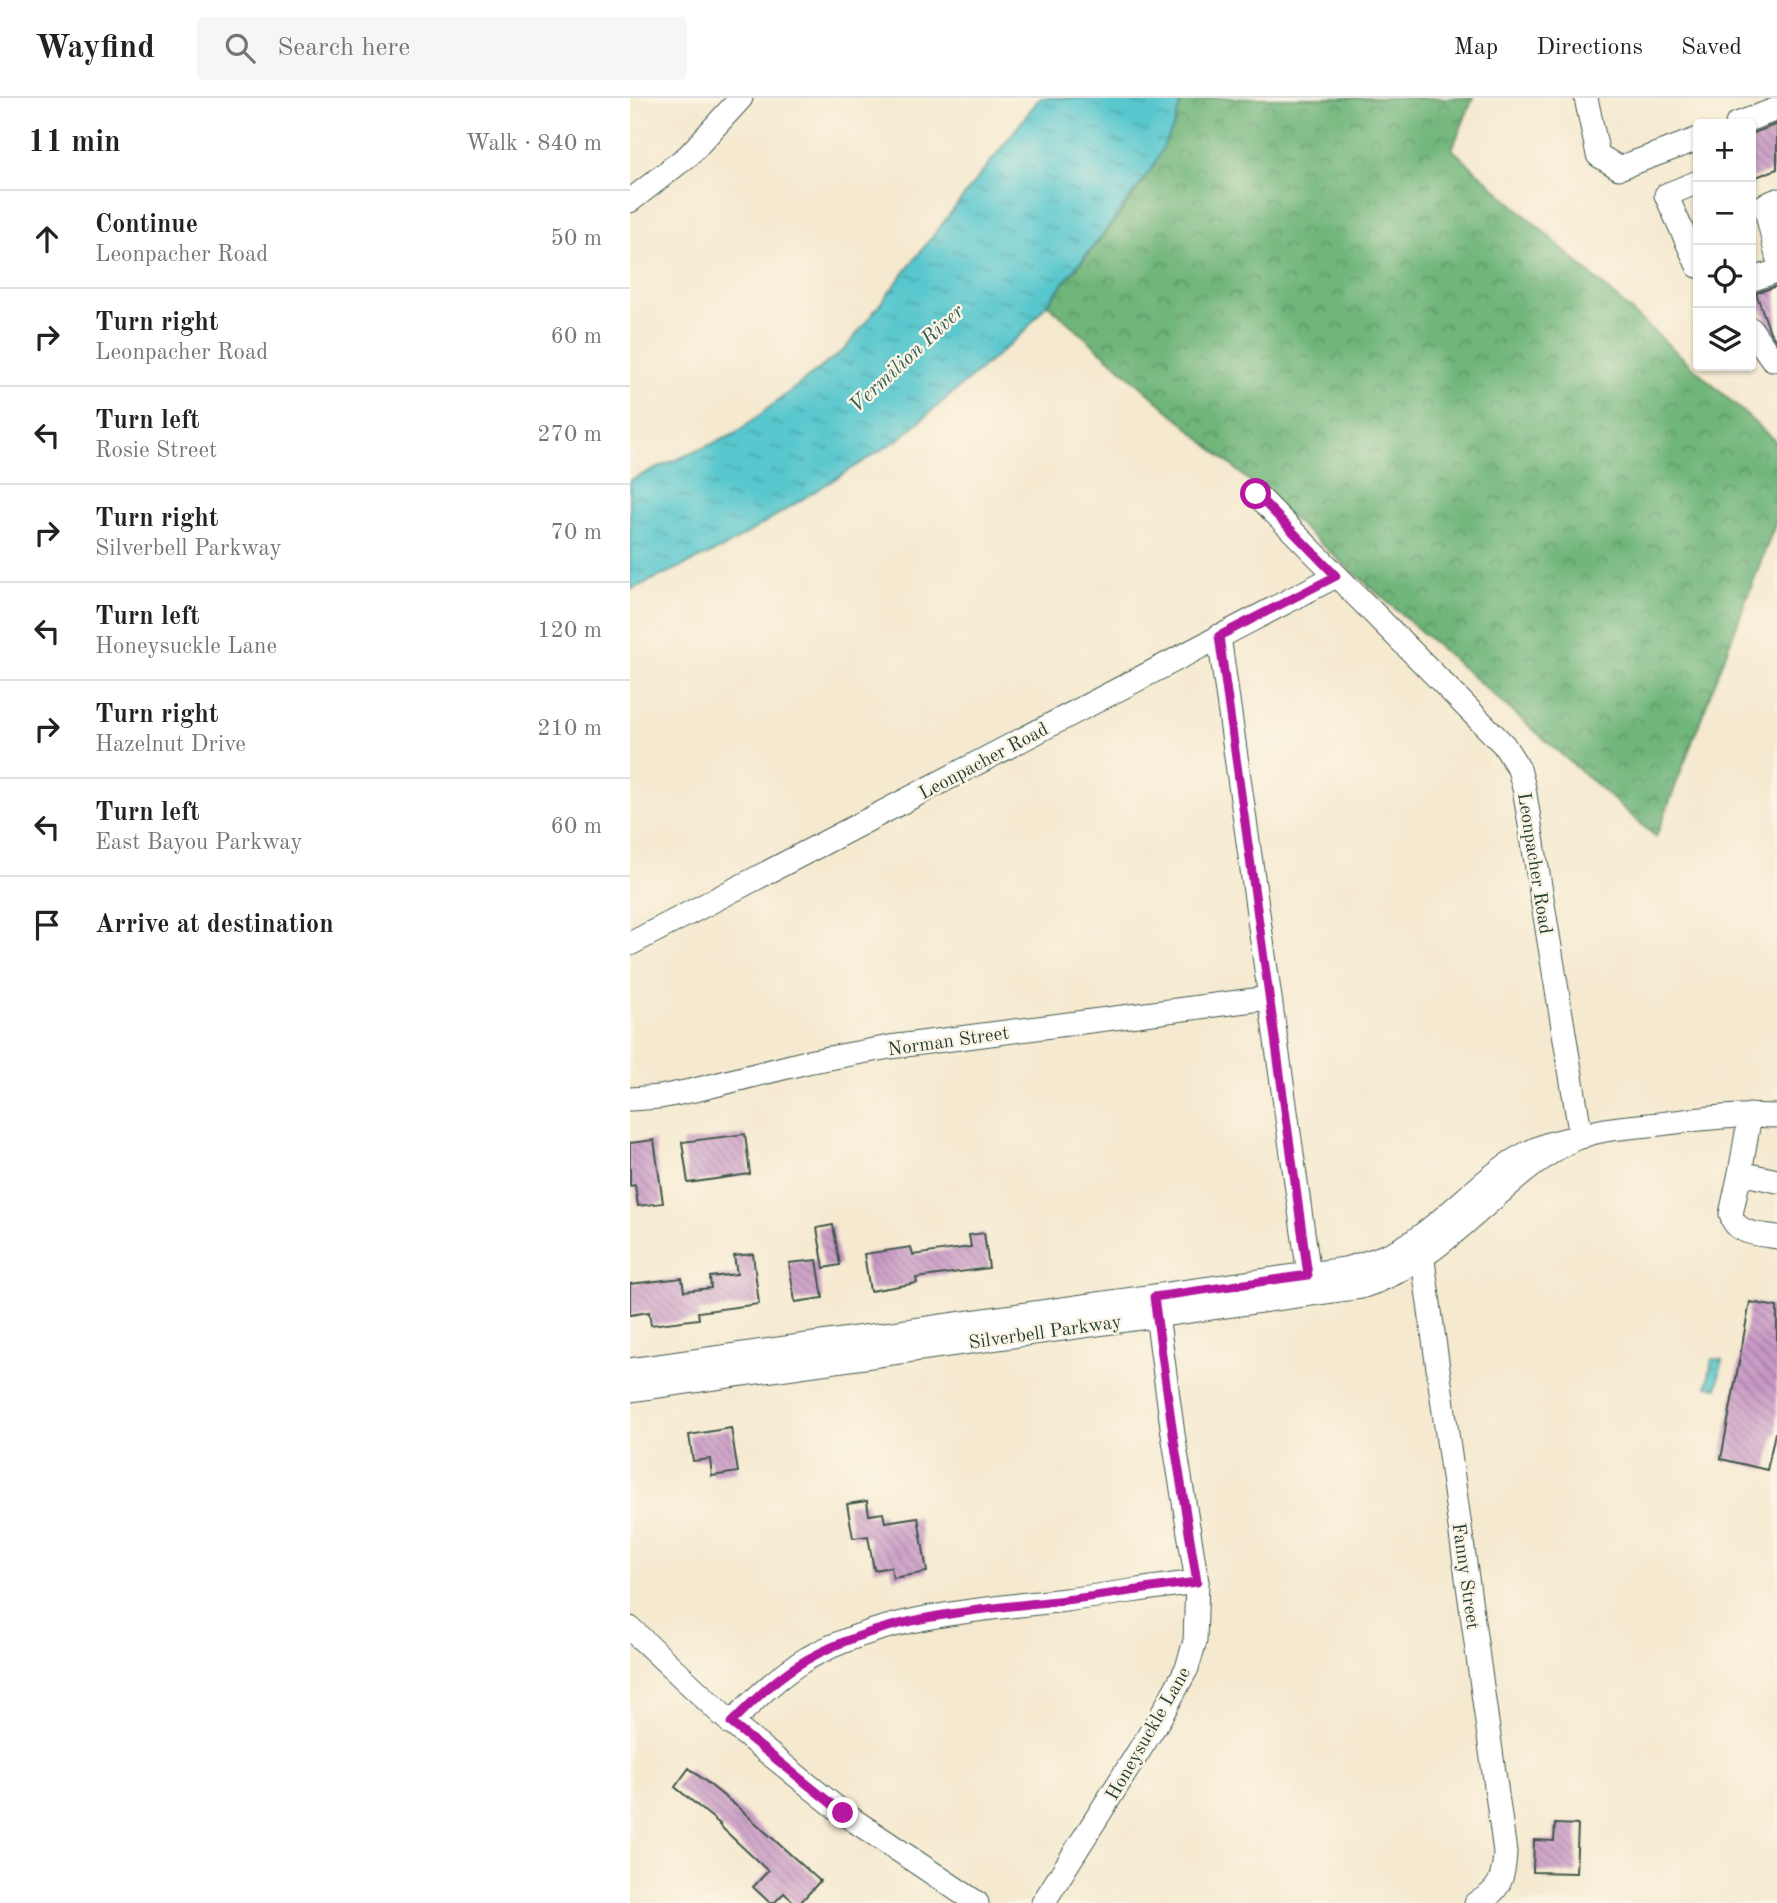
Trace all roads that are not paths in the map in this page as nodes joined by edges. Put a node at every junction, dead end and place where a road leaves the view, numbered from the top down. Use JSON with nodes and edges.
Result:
{"nodes":[{"id":1,"x":741,"y":98,"type":"edge"},
{"id":2,"x":1586,"y":98,"type":"edge"},
{"id":3,"x":1777,"y":109,"type":"edge"},
{"id":4,"x":1750,"y":119,"type":"edge"},
{"id":5,"x":1693,"y":141,"type":"edge"},
{"id":6,"x":1693,"y":184,"type":"edge"},
{"id":7,"x":1777,"y":200,"type":"edge"},
{"id":8,"x":630,"y":201,"type":"edge"},
{"id":9,"x":1693,"y":255,"type":"edge"},
{"id":10,"x":1777,"y":257,"type":"edge"},
{"id":11,"x":1777,"y":271,"type":"edge"},
{"id":12,"x":1756,"y":278,"type":"edge"},
{"id":13,"x":1756,"y":336,"type":"edge"},
{"id":14,"x":1777,"y":357,"type":"edge"},
{"id":15,"x":1256,"y":494,"type":"dead end"},
{"id":16,"x":1336,"y":576,"type":"junction"},
{"id":17,"x":1219,"y":636,"type":"junction"},
{"id":18,"x":630,"y":944,"type":"edge"},
{"id":19,"x":1269,"y":998,"type":"junction"},
{"id":20,"x":630,"y":1099,"type":"edge"},
{"id":21,"x":1750,"y":1115,"type":"junction"},
{"id":22,"x":1777,"y":1116,"type":"edge"},
{"id":23,"x":1581,"y":1136,"type":"junction"},
{"id":24,"x":1740,"y":1173,"type":"junction"},
{"id":25,"x":1777,"y":1181,"type":"edge"},
{"id":26,"x":1777,"y":1237,"type":"edge"},
{"id":27,"x":1421,"y":1246,"type":"junction"},
{"id":28,"x":1310,"y":1285,"type":"junction"},
{"id":29,"x":1156,"y":1307,"type":"junction"},
{"id":30,"x":630,"y":1370,"type":"edge"},
{"id":31,"x":630,"y":1390,"type":"edge"},
{"id":32,"x":1197,"y":1582,"type":"junction"},
{"id":33,"x":630,"y":1628,"type":"edge"},
{"id":34,"x":731,"y":1723,"type":"junction"},
{"id":35,"x":977,"y":1903,"type":"edge"},
{"id":36,"x":1043,"y":1903,"type":"edge"},
{"id":37,"x":1476,"y":1903,"type":"edge"}],
"edges":[{"from":1,"to":8,"type":"street"},
{"from":2,"to":5,"type":"street"},
{"from":3,"to":4,"type":"street"},
{"from":6,"to":9,"type":"street"},
{"from":7,"to":10,"type":"street"},
{"from":11,"to":12,"type":"street"},
{"from":13,"to":14,"type":"street"},
{"from":15,"to":16,"type":"street","name":"Leonpacher Road"},
{"from":16,"to":17,"type":"street","name":"Leonpacher Road"},
{"from":16,"to":23,"type":"street","name":"Leonpacher Road"},
{"from":17,"to":18,"type":"street","name":"Leonpacher Road"},
{"from":17,"to":19,"type":"street"},
{"from":19,"to":20,"type":"street","name":"Norman Street"},
{"from":19,"to":28,"type":"street"},
{"from":21,"to":22,"type":"street","name":"Silverbell Parkway"},
{"from":21,"to":23,"type":"street","name":"Silverbell Parkway"},
{"from":21,"to":24,"type":"street"},
{"from":23,"to":27,"type":"street","name":"Silverbell Parkway"},
{"from":24,"to":25,"type":"street"},
{"from":24,"to":26,"type":"street"},
{"from":27,"to":28,"type":"street","name":"Silverbell Parkway"},
{"from":27,"to":37,"type":"street","name":"Fanny Street"},
{"from":28,"to":29,"type":"street","name":"Silverbell Parkway"},
{"from":29,"to":30,"type":"street","name":"Silverbell Parkway"},
{"from":29,"to":31,"type":"street","name":"Silverbell Parkway"},
{"from":29,"to":32,"type":"street","name":"Honeysuckle Lane"},
{"from":32,"to":34,"type":"street"},
{"from":32,"to":36,"type":"street","name":"Honeysuckle Lane"},
{"from":33,"to":34,"type":"street"},
{"from":34,"to":35,"type":"street"}]}
